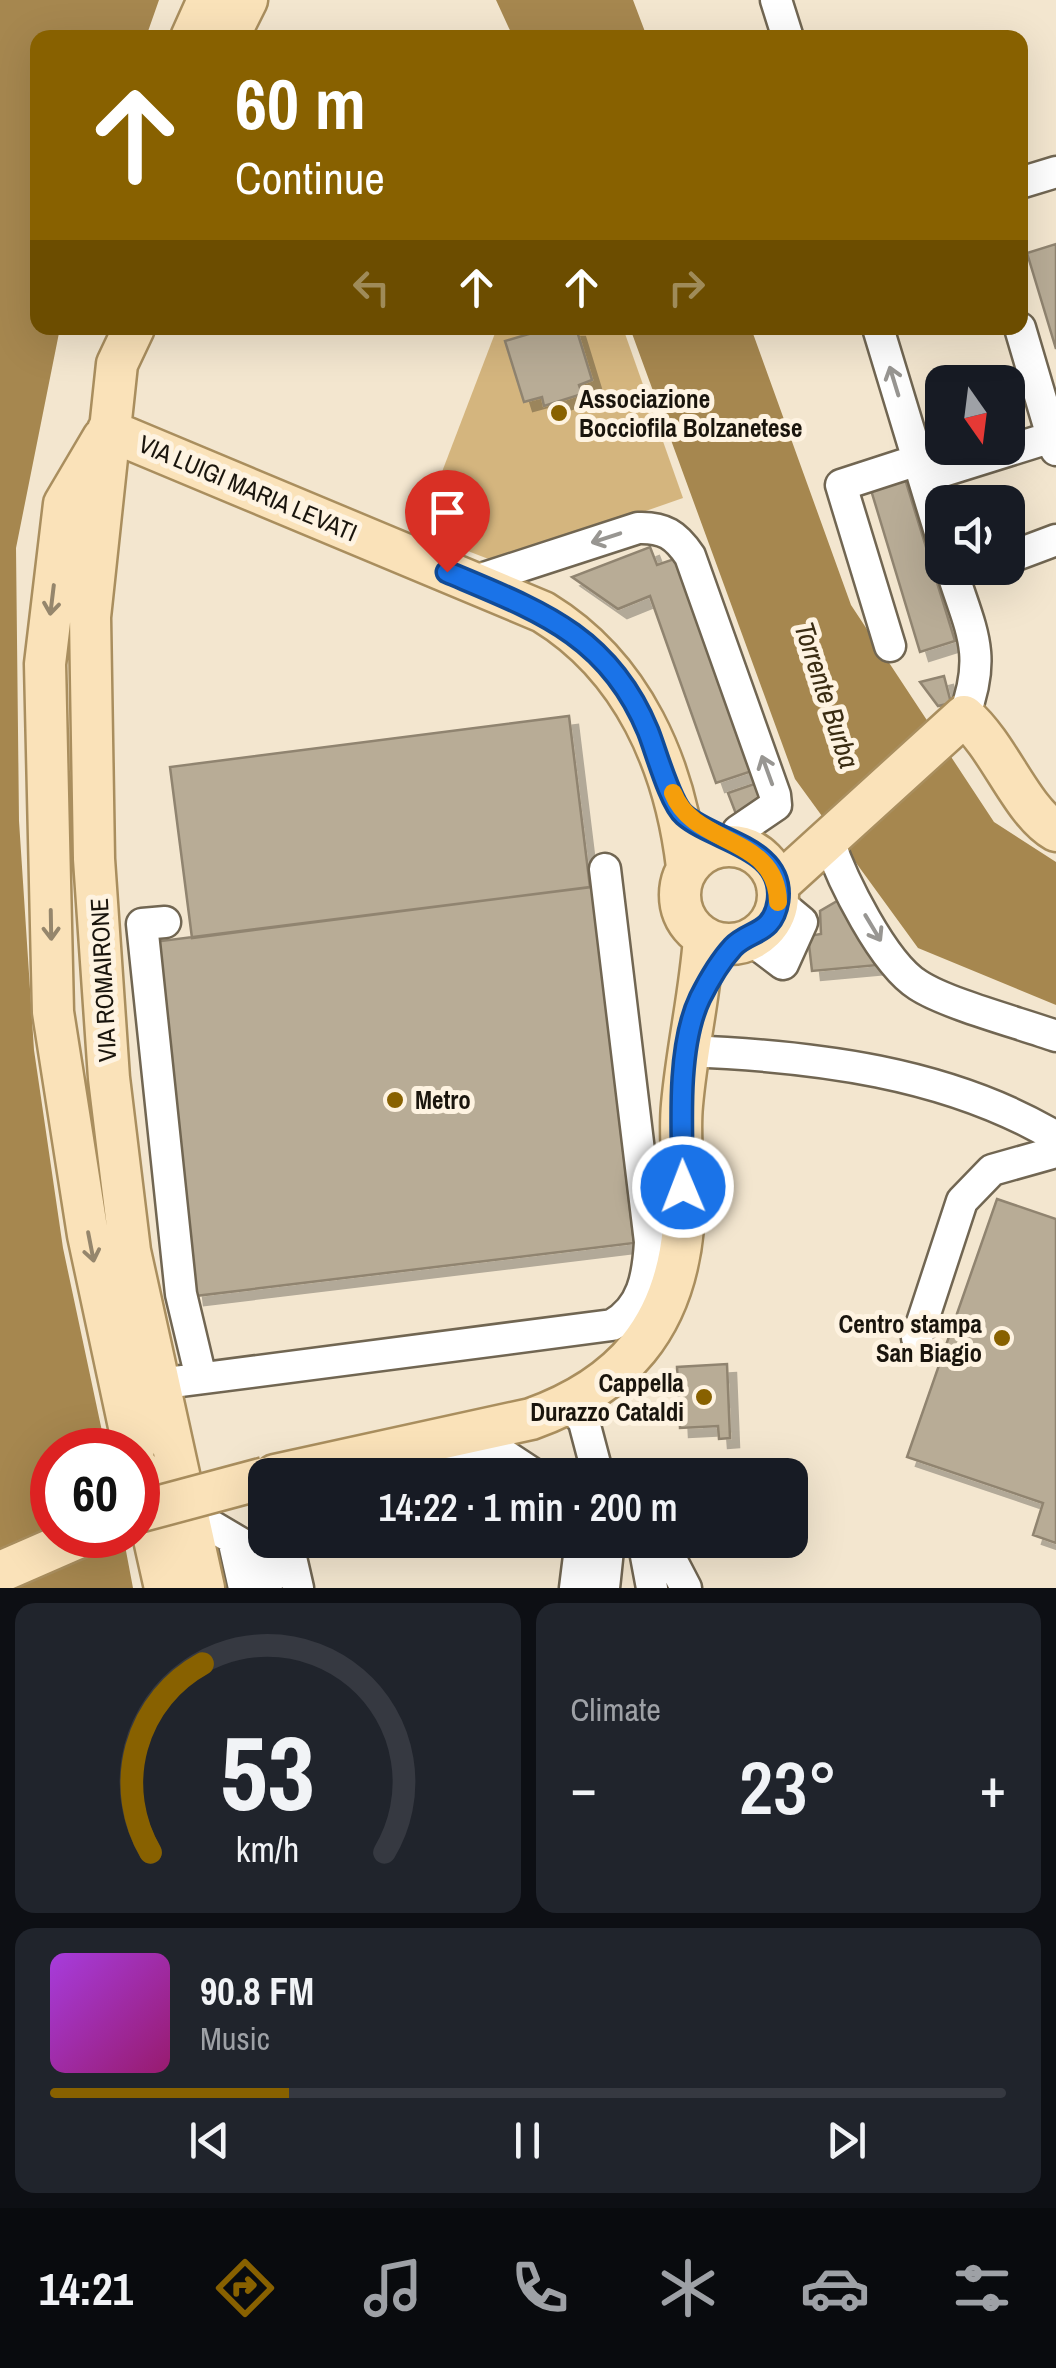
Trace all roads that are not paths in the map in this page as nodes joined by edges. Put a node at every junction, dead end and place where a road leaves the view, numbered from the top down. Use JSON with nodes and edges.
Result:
{"nodes":[{"id":1,"x":208,"y":0,"type":"edge"},
{"id":2,"x":246,"y":0,"type":"edge"},
{"id":3,"x":776,"y":0,"type":"edge"},
{"id":4,"x":195,"y":30,"type":"edge"},
{"id":5,"x":232,"y":30,"type":"edge"},
{"id":6,"x":785,"y":30,"type":"edge"},
{"id":7,"x":1056,"y":172,"type":"edge"},
{"id":8,"x":1028,"y":181,"type":"edge"},
{"id":9,"x":880,"y":335,"type":"edge"},
{"id":10,"x":1022,"y":335,"type":"edge"},
{"id":11,"x":113,"y":346,"type":"edge"},
{"id":12,"x":108,"y":430,"type":"junction"},
{"id":13,"x":1054,"y":444,"type":"edge"},
{"id":14,"x":918,"y":457,"type":"junction"},
{"id":15,"x":926,"y":485,"type":"edge"},
{"id":16,"x":1056,"y":540,"type":"edge"},
{"id":17,"x":1025,"y":552,"type":"edge"},
{"id":18,"x":472,"y":582,"type":"junction"},
{"id":19,"x":964,"y":585,"type":"edge"},
{"id":20,"x":890,"y":646,"type":"dead end"},
{"id":21,"x":957,"y":725,"type":"junction"},
{"id":22,"x":681,"y":813,"type":"junction"},
{"id":23,"x":1056,"y":831,"type":"edge"},
{"id":24,"x":829,"y":841,"type":"junction"},
{"id":25,"x":734,"y":845,"type":"junction"},
{"id":26,"x":687,"y":867,"type":"junction"},
{"id":27,"x":604,"y":869,"type":"dead end"},
{"id":28,"x":778,"y":894,"type":"junction"},
{"id":29,"x":165,"y":922,"type":"dead end"},
{"id":30,"x":730,"y":940,"type":"junction"},
{"id":31,"x":1056,"y":1036,"type":"edge"},
{"id":32,"x":688,"y":1051,"type":"junction"},
{"id":33,"x":1056,"y":1136,"type":"edge"},
{"id":34,"x":1056,"y":1152,"type":"edge"},
{"id":35,"x":917,"y":1338,"type":"dead end"},
{"id":36,"x":200,"y":1378,"type":"junction"},
{"id":37,"x":158,"y":1384,"type":"junction"},
{"id":38,"x":571,"y":1405,"type":"junction"},
{"id":39,"x":129,"y":1428,"type":"edge"},
{"id":40,"x":345,"y":1458,"type":"edge"},
{"id":41,"x":447,"y":1458,"type":"edge"},
{"id":42,"x":509,"y":1458,"type":"edge"},
{"id":43,"x":592,"y":1458,"type":"edge"},
{"id":44,"x":248,"y":1482,"type":"edge"},
{"id":45,"x":160,"y":1505,"type":"edge"},
{"id":46,"x":188,"y":1512,"type":"junction"},
{"id":47,"x":32,"y":1558,"type":"edge"},
{"id":48,"x":156,"y":1558,"type":"edge"},
{"id":49,"x":284,"y":1558,"type":"edge"},
{"id":50,"x":581,"y":1558,"type":"edge"},
{"id":51,"x":598,"y":1558,"type":"edge"},
{"id":52,"x":620,"y":1558,"type":"edge"},
{"id":53,"x":647,"y":1558,"type":"edge"},
{"id":54,"x":670,"y":1558,"type":"edge"},
{"id":55,"x":0,"y":1572,"type":"edge"},
{"id":56,"x":270,"y":1585,"type":"edge"},
{"id":57,"x":581,"y":1586,"type":"edge"},
{"id":58,"x":165,"y":1588,"type":"edge"},
{"id":59,"x":204,"y":1588,"type":"edge"},
{"id":60,"x":620,"y":1588,"type":"edge"},
{"id":61,"x":652,"y":1588,"type":"edge"},
{"id":62,"x":686,"y":1588,"type":"edge"}],
"edges":[{"from":1,"to":4,"type":"main road"},
{"from":2,"to":5,"type":"main road"},
{"from":3,"to":6,"type":"street"},
{"from":7,"to":8,"type":"street"},
{"from":14,"to":9,"type":"street","one_way":true},
{"from":10,"to":13,"type":"street"},
{"from":11,"to":12,"type":"main road","name":"VIA ROMAIRONE"},
{"from":12,"to":18,"type":"main road","name":"VIA LUIGI MARIA LEVATI"},
{"from":12,"to":37,"type":"main road","name":"VIA ROMAIRONE"},
{"from":12,"to":39,"type":"main road","one_way":true},
{"from":13,"to":14,"type":"street"},
{"from":14,"to":15,"type":"street"},
{"from":14,"to":20,"type":"street"},
{"from":16,"to":17,"type":"street"},
{"from":18,"to":22,"type":"main road","name":"VIA LUIGI MARIA LEVATI"},
{"from":25,"to":18,"type":"street","one_way":true},
{"from":19,"to":21,"type":"street"},
{"from":21,"to":23,"type":"main road"},
{"from":21,"to":24,"type":"main road"},
{"from":22,"to":25,"type":"main road"},
{"from":22,"to":26,"type":"main road","name":"VIA LUIGI MARIA LEVATI"},
{"from":24,"to":28,"type":"main road"},
{"from":24,"to":31,"type":"street","one_way":true},
{"from":25,"to":26,"type":"main road"},
{"from":25,"to":28,"type":"main road"},
{"from":26,"to":30,"type":"main road"},
{"from":27,"to":36,"type":"street"},
{"from":28,"to":30,"type":"main road"},
{"from":29,"to":36,"type":"street"},
{"from":30,"to":32,"type":"main road"},
{"from":32,"to":33,"type":"street"},
{"from":32,"to":38,"type":"main road"},
{"from":34,"to":35,"type":"street"},
{"from":36,"to":37,"type":"street"},
{"from":37,"to":46,"type":"main road","name":"VIA ROMAIRONE"},
{"from":38,"to":40,"type":"main road"},
{"from":38,"to":43,"type":"street"},
{"from":41,"to":42,"type":"street"},
{"from":44,"to":45,"type":"main road","bridge":true},
{"from":46,"to":56,"type":"street"},
{"from":46,"to":59,"type":"main road","name":"VIA ROMAIRONE"},
{"from":47,"to":55,"type":"main road"},
{"from":48,"to":58,"type":"main road"},
{"from":49,"to":56,"type":"street"},
{"from":50,"to":57,"type":"street"},
{"from":51,"to":57,"type":"street"},
{"from":52,"to":60,"type":"street"},
{"from":53,"to":61,"type":"street"},
{"from":54,"to":62,"type":"street"}]}
